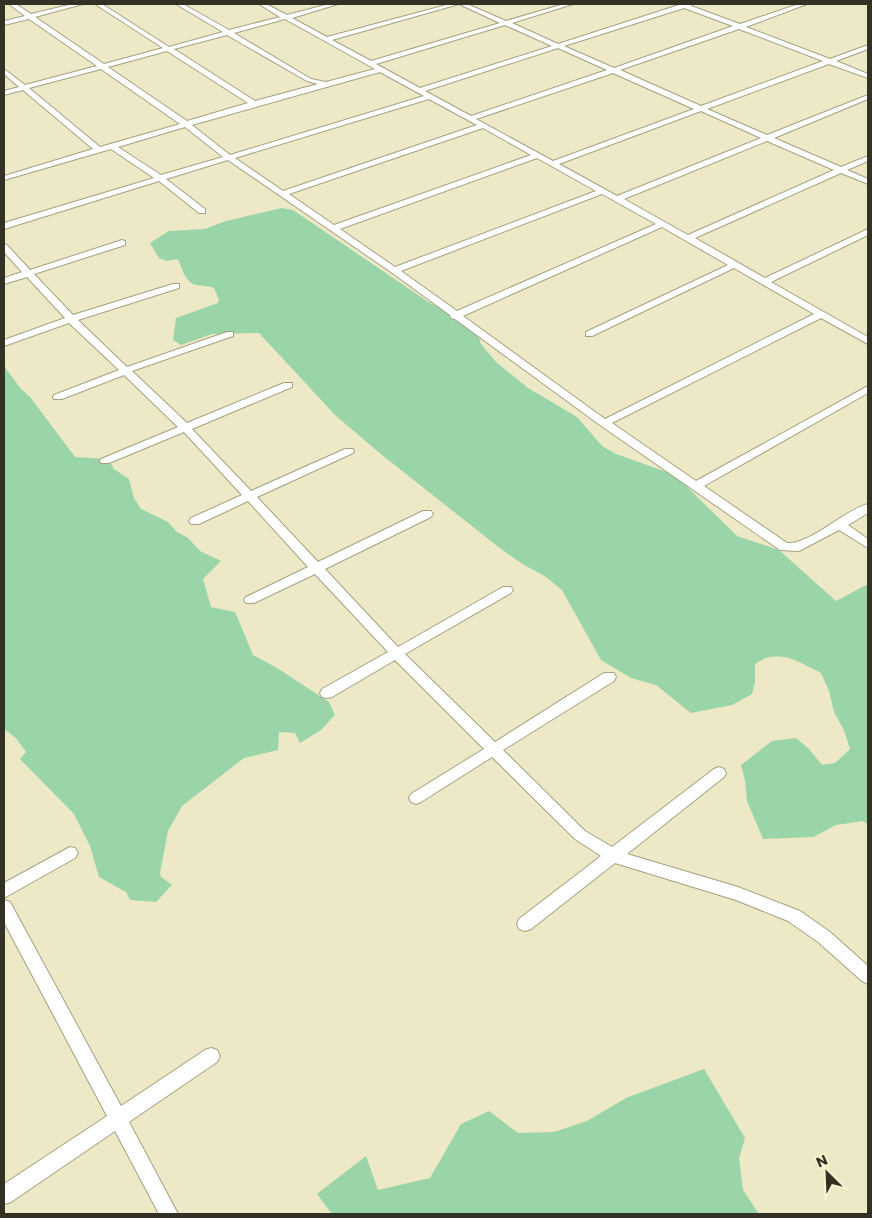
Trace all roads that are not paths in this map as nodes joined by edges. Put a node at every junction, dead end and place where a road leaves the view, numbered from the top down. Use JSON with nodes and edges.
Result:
{"nodes":[{"id":1,"x":12,"y":4,"type":"edge"},
{"id":2,"x":80,"y":4,"type":"edge"},
{"id":3,"x":98,"y":4,"type":"edge"},
{"id":4,"x":179,"y":4,"type":"edge"},
{"id":5,"x":262,"y":4,"type":"edge"},
{"id":6,"x":335,"y":4,"type":"edge"},
{"id":7,"x":456,"y":4,"type":"edge"},
{"id":8,"x":462,"y":4,"type":"edge"},
{"id":9,"x":570,"y":4,"type":"edge"},
{"id":10,"x":685,"y":4,"type":"edge"},
{"id":11,"x":804,"y":4,"type":"edge"},
{"id":12,"x":30,"y":16,"type":"junction"},
{"id":13,"x":286,"y":16,"type":"junction"},
{"id":14,"x":4,"y":23,"type":"edge"},
{"id":15,"x":506,"y":24,"type":"junction"},
{"id":16,"x":740,"y":27,"type":"junction"},
{"id":17,"x":228,"y":32,"type":"junction"},
{"id":18,"x":327,"y":39,"type":"junction"},
{"id":19,"x":557,"y":46,"type":"junction"},
{"id":20,"x":868,"y":46,"type":"edge"},
{"id":21,"x":168,"y":49,"type":"junction"},
{"id":22,"x":828,"y":60,"type":"junction"},
{"id":23,"x":371,"y":63,"type":"junction"},
{"id":24,"x":103,"y":67,"type":"junction"},
{"id":25,"x":382,"y":69,"type":"junction"},
{"id":26,"x":4,"y":71,"type":"edge"},
{"id":27,"x":614,"y":71,"type":"junction"},
{"id":28,"x":868,"y":76,"type":"edge"},
{"id":29,"x":309,"y":80,"type":"junction"},
{"id":30,"x":325,"y":84,"type":"junction"},
{"id":31,"x":24,"y":87,"type":"junction"},
{"id":32,"x":311,"y":88,"type":"junction"},
{"id":33,"x":421,"y":90,"type":"junction"},
{"id":34,"x":4,"y":93,"type":"edge"},
{"id":35,"x":430,"y":96,"type":"junction"},
{"id":36,"x":868,"y":97,"type":"edge"},
{"id":37,"x":254,"y":104,"type":"junction"},
{"id":38,"x":702,"y":109,"type":"junction"},
{"id":39,"x":471,"y":118,"type":"junction"},
{"id":40,"x":187,"y":124,"type":"junction"},
{"id":41,"x":483,"y":126,"type":"junction"},
{"id":42,"x":769,"y":138,"type":"junction"},
{"id":43,"x":112,"y":146,"type":"junction"},
{"id":44,"x":99,"y":150,"type":"junction"},
{"id":45,"x":227,"y":156,"type":"junction"},
{"id":46,"x":536,"y":156,"type":"junction"},
{"id":47,"x":868,"y":158,"type":"edge"},
{"id":48,"x":551,"y":164,"type":"junction"},
{"id":49,"x":4,"y":166,"type":"edge"},
{"id":50,"x":842,"y":170,"type":"junction"},
{"id":51,"x":14,"y":175,"type":"junction"},
{"id":52,"x":4,"y":178,"type":"edge"},
{"id":53,"x":158,"y":178,"type":"junction"},
{"id":54,"x":868,"y":182,"type":"edge"},
{"id":55,"x":602,"y":191,"type":"junction"},
{"id":56,"x":282,"y":194,"type":"junction"},
{"id":57,"x":617,"y":199,"type":"junction"},
{"id":58,"x":202,"y":211,"type":"dead end"},
{"id":59,"x":662,"y":224,"type":"junction"},
{"id":60,"x":4,"y":226,"type":"edge"},
{"id":61,"x":334,"y":228,"type":"junction"},
{"id":62,"x":868,"y":232,"type":"edge"},
{"id":63,"x":688,"y":238,"type":"junction"},
{"id":64,"x":122,"y":243,"type":"dead end"},
{"id":65,"x":4,"y":247,"type":"edge"},
{"id":66,"x":734,"y":265,"type":"junction"},
{"id":67,"x":394,"y":270,"type":"junction"},
{"id":68,"x":29,"y":273,"type":"junction"},
{"id":69,"x":4,"y":281,"type":"edge"},
{"id":70,"x":764,"y":282,"type":"junction"},
{"id":71,"x":176,"y":286,"type":"dead end"},
{"id":72,"x":821,"y":314,"type":"junction"},
{"id":73,"x":454,"y":316,"type":"junction"},
{"id":74,"x":71,"y":319,"type":"junction"},
{"id":75,"x":805,"y":322,"type":"junction"},
{"id":76,"x":854,"y":333,"type":"junction"},
{"id":77,"x":230,"y":334,"type":"dead end"},
{"id":78,"x":589,"y":334,"type":"dead end"},
{"id":79,"x":868,"y":341,"type":"edge"},
{"id":80,"x":4,"y":343,"type":"edge"},
{"id":81,"x":124,"y":371,"type":"junction"},
{"id":82,"x":288,"y":385,"type":"dead end"},
{"id":83,"x":868,"y":389,"type":"edge"},
{"id":84,"x":58,"y":397,"type":"dead end"},
{"id":85,"x":604,"y":423,"type":"junction"},
{"id":86,"x":185,"y":427,"type":"junction"},
{"id":87,"x":349,"y":451,"type":"dead end"},
{"id":88,"x":105,"y":461,"type":"dead end"},
{"id":89,"x":696,"y":486,"type":"junction"},
{"id":90,"x":247,"y":496,"type":"junction"},
{"id":91,"x":868,"y":508,"type":"edge"},
{"id":92,"x":427,"y":514,"type":"dead end"},
{"id":93,"x":195,"y":521,"type":"dead end"},
{"id":94,"x":840,"y":525,"type":"junction"},
{"id":95,"x":868,"y":544,"type":"edge"},
{"id":96,"x":316,"y":568,"type":"junction"},
{"id":97,"x":507,"y":590,"type":"dead end"},
{"id":98,"x":250,"y":600,"type":"dead end"},
{"id":99,"x":397,"y":654,"type":"junction"},
{"id":100,"x":609,"y":677,"type":"dead end"},
{"id":101,"x":327,"y":693,"type":"dead end"},
{"id":102,"x":493,"y":748,"type":"junction"},
{"id":103,"x":719,"y":773,"type":"dead end"},
{"id":104,"x":416,"y":798,"type":"dead end"},
{"id":105,"x":70,"y":853,"type":"dead end"},
{"id":106,"x":613,"y":856,"type":"junction"},
{"id":107,"x":4,"y":891,"type":"edge"},
{"id":108,"x":4,"y":907,"type":"edge"},
{"id":109,"x":524,"y":924,"type":"dead end"},
{"id":110,"x":868,"y":976,"type":"edge"},
{"id":111,"x":211,"y":1056,"type":"dead end"},
{"id":112,"x":117,"y":1118,"type":"junction"},
{"id":113,"x":4,"y":1195,"type":"edge"},
{"id":114,"x":169,"y":1214,"type":"edge"}],
"edges":[{"from":1,"to":12,"type":"street"},
{"from":2,"to":12,"type":"street"},
{"from":3,"to":21,"type":"street"},
{"from":4,"to":17,"type":"street"},
{"from":5,"to":13,"type":"street"},
{"from":6,"to":13,"type":"street"},
{"from":7,"to":18,"type":"street"},
{"from":8,"to":15,"type":"street"},
{"from":9,"to":15,"type":"street"},
{"from":10,"to":16,"type":"street"},
{"from":10,"to":19,"type":"street"},
{"from":11,"to":16,"type":"street"},
{"from":12,"to":14,"type":"street"},
{"from":12,"to":24,"type":"street"},
{"from":13,"to":17,"type":"street"},
{"from":13,"to":18,"type":"street"},
{"from":15,"to":19,"type":"street"},
{"from":15,"to":23,"type":"street"},
{"from":16,"to":22,"type":"street"},
{"from":16,"to":27,"type":"street"},
{"from":17,"to":21,"type":"street"},
{"from":17,"to":29,"type":"street"},
{"from":18,"to":23,"type":"street"},
{"from":19,"to":27,"type":"street"},
{"from":19,"to":33,"type":"street"},
{"from":20,"to":22,"type":"street"},
{"from":21,"to":24,"type":"street"},
{"from":21,"to":37,"type":"street"},
{"from":22,"to":28,"type":"street"},
{"from":22,"to":38,"type":"street"},
{"from":23,"to":25,"type":"street"},
{"from":24,"to":31,"type":"street"},
{"from":24,"to":40,"type":"street"},
{"from":25,"to":30,"type":"street"},
{"from":25,"to":33,"type":"street"},
{"from":26,"to":31,"type":"street"},
{"from":27,"to":38,"type":"street"},
{"from":27,"to":39,"type":"street"},
{"from":29,"to":30,"type":"street"},
{"from":29,"to":32,"type":"street"},
{"from":30,"to":32,"type":"street"},
{"from":31,"to":34,"type":"street"},
{"from":31,"to":44,"type":"street"},
{"from":32,"to":37,"type":"street"},
{"from":33,"to":35,"type":"street"},
{"from":35,"to":39,"type":"street"},
{"from":35,"to":45,"type":"street"},
{"from":36,"to":42,"type":"street"},
{"from":37,"to":40,"type":"street"},
{"from":38,"to":42,"type":"street"},
{"from":38,"to":48,"type":"street"},
{"from":39,"to":41,"type":"street"},
{"from":40,"to":43,"type":"street"},
{"from":40,"to":45,"type":"street"},
{"from":41,"to":46,"type":"street"},
{"from":41,"to":56,"type":"street"},
{"from":42,"to":50,"type":"street"},
{"from":42,"to":57,"type":"street"},
{"from":43,"to":44,"type":"street"},
{"from":43,"to":53,"type":"street"},
{"from":44,"to":51,"type":"street"},
{"from":45,"to":53,"type":"street"},
{"from":45,"to":56,"type":"street"},
{"from":46,"to":48,"type":"street"},
{"from":46,"to":61,"type":"street"},
{"from":47,"to":50,"type":"street"},
{"from":48,"to":55,"type":"street"},
{"from":49,"to":51,"type":"street"},
{"from":50,"to":54,"type":"street"},
{"from":50,"to":63,"type":"street"},
{"from":51,"to":52,"type":"street"},
{"from":53,"to":58,"type":"street"},
{"from":53,"to":60,"type":"street"},
{"from":55,"to":57,"type":"street"},
{"from":55,"to":67,"type":"street"},
{"from":56,"to":61,"type":"street"},
{"from":57,"to":59,"type":"street"},
{"from":59,"to":63,"type":"street"},
{"from":59,"to":73,"type":"street"},
{"from":61,"to":67,"type":"street"},
{"from":62,"to":70,"type":"street"},
{"from":63,"to":66,"type":"street"},
{"from":64,"to":68,"type":"street"},
{"from":65,"to":68,"type":"street"},
{"from":66,"to":70,"type":"street"},
{"from":66,"to":78,"type":"street"},
{"from":67,"to":73,"type":"street"},
{"from":68,"to":69,"type":"street"},
{"from":68,"to":74,"type":"street"},
{"from":70,"to":72,"type":"street"},
{"from":71,"to":74,"type":"street"},
{"from":72,"to":75,"type":"street"},
{"from":72,"to":76,"type":"street"},
{"from":73,"to":85,"type":"street"},
{"from":74,"to":80,"type":"street"},
{"from":74,"to":81,"type":"street"},
{"from":75,"to":76,"type":"street"},
{"from":75,"to":85,"type":"street"},
{"from":76,"to":79,"type":"street"},
{"from":77,"to":81,"type":"street"},
{"from":81,"to":84,"type":"street"},
{"from":81,"to":86,"type":"street"},
{"from":82,"to":86,"type":"street"},
{"from":83,"to":89,"type":"street"},
{"from":85,"to":89,"type":"street"},
{"from":86,"to":88,"type":"street"},
{"from":86,"to":90,"type":"street"},
{"from":87,"to":90,"type":"street"},
{"from":89,"to":94,"type":"street"},
{"from":90,"to":93,"type":"street"},
{"from":90,"to":96,"type":"street"},
{"from":91,"to":94,"type":"street"},
{"from":92,"to":96,"type":"street"},
{"from":94,"to":95,"type":"street"},
{"from":96,"to":98,"type":"street"},
{"from":96,"to":99,"type":"street"},
{"from":97,"to":99,"type":"street"},
{"from":99,"to":101,"type":"street"},
{"from":99,"to":102,"type":"street"},
{"from":100,"to":102,"type":"street"},
{"from":102,"to":104,"type":"street"},
{"from":102,"to":106,"type":"street"},
{"from":103,"to":106,"type":"street"},
{"from":105,"to":107,"type":"street"},
{"from":106,"to":109,"type":"street"},
{"from":106,"to":110,"type":"street"},
{"from":108,"to":112,"type":"street"},
{"from":111,"to":112,"type":"street"},
{"from":112,"to":113,"type":"street"},
{"from":112,"to":114,"type":"street"}]}
